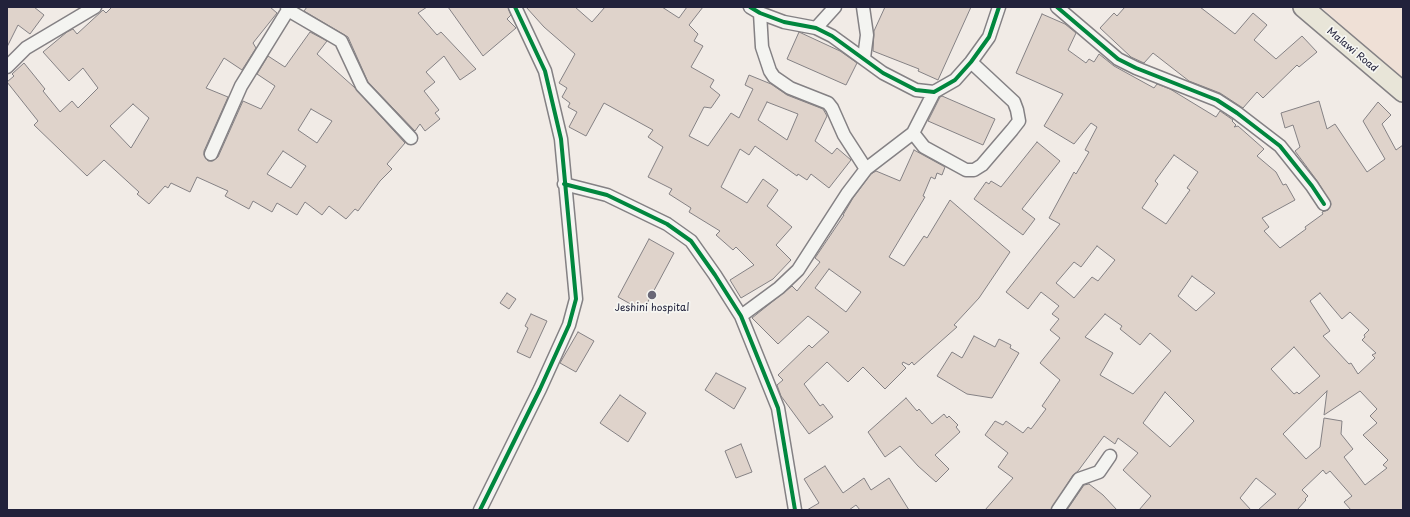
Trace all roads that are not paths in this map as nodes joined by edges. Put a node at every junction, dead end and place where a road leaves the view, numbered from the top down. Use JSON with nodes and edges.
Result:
{"nodes":[{"id":1,"x":95,"y":7,"type":"edge"},
{"id":2,"x":515,"y":7,"type":"edge"},
{"id":3,"x":835,"y":7,"type":"edge"},
{"id":4,"x":863,"y":7,"type":"edge"},
{"id":5,"x":999,"y":7,"type":"edge"},
{"id":6,"x":1057,"y":7,"type":"edge"},
{"id":7,"x":1303,"y":7,"type":"edge"},
{"id":8,"x":287,"y":9,"type":"edge"},
{"id":9,"x":755,"y":10,"type":"edge"},
{"id":10,"x":816,"y":28,"type":"junction"},
{"id":11,"x":864,"y":58,"type":"junction"},
{"id":12,"x":971,"y":62,"type":"junction"},
{"id":13,"x":7,"y":67,"type":"edge"},
{"id":14,"x":934,"y":92,"type":"junction"},
{"id":15,"x":1403,"y":92,"type":"edge"},
{"id":16,"x":913,"y":133,"type":"junction"},
{"id":17,"x":411,"y":138,"type":"dead end"},
{"id":18,"x":211,"y":154,"type":"dead end"},
{"id":19,"x":866,"y":169,"type":"junction"},
{"id":20,"x":564,"y":184,"type":"junction"},
{"id":21,"x":1324,"y":204,"type":"dead end"},
{"id":22,"x":740,"y":316,"type":"junction"},
{"id":23,"x":1110,"y":456,"type":"dead end"},
{"id":24,"x":480,"y":510,"type":"edge"},
{"id":25,"x":795,"y":510,"type":"edge"},
{"id":26,"x":1058,"y":510,"type":"edge"}],
"edges":[{"from":1,"to":13,"type":"street"},
{"from":2,"to":20,"type":"street"},
{"from":3,"to":10,"type":"street"},
{"from":4,"to":11,"type":"street"},
{"from":5,"to":12,"type":"street"},
{"from":6,"to":21,"type":"street"},
{"from":7,"to":15,"type":"main road","name":"Malawi Road"},
{"from":8,"to":17,"type":"street"},
{"from":8,"to":18,"type":"street"},
{"from":9,"to":10,"type":"street"},
{"from":9,"to":19,"type":"street"},
{"from":10,"to":11,"type":"street"},
{"from":11,"to":14,"type":"street"},
{"from":12,"to":14,"type":"street"},
{"from":12,"to":16,"type":"street"},
{"from":14,"to":16,"type":"street"},
{"from":16,"to":19,"type":"street"},
{"from":19,"to":22,"type":"street"},
{"from":20,"to":22,"type":"street"},
{"from":20,"to":24,"type":"street"},
{"from":22,"to":25,"type":"street"},
{"from":23,"to":26,"type":"street"}]}
